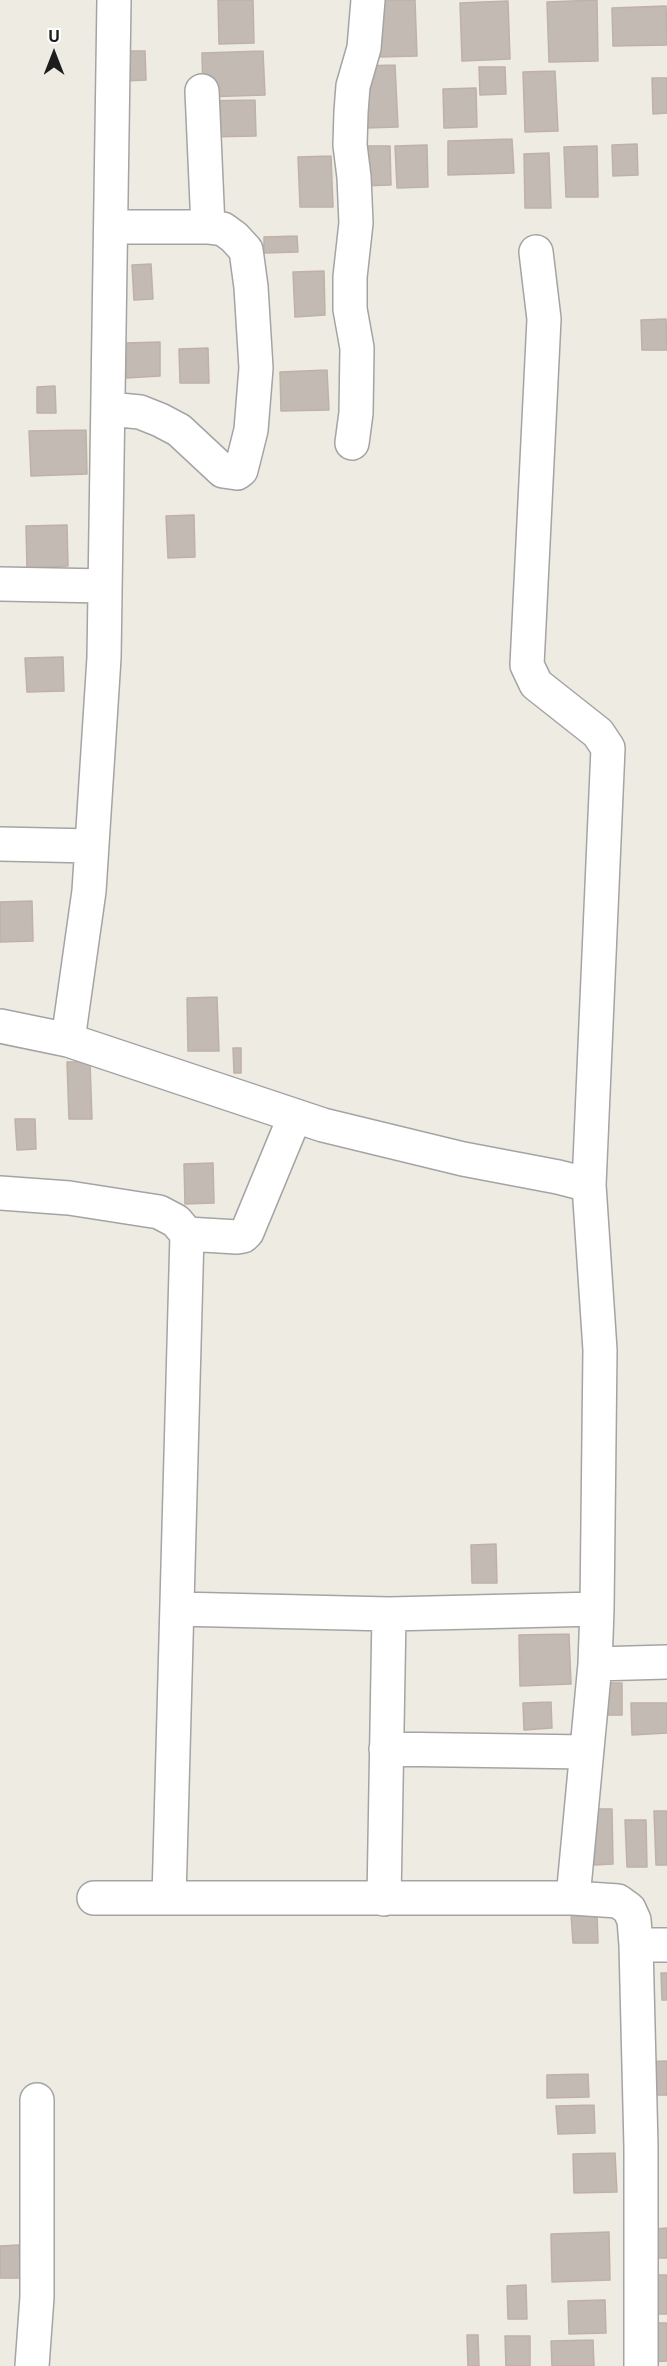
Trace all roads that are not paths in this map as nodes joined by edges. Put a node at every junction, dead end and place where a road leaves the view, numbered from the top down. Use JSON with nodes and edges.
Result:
{"nodes":[{"id":1,"x":114,"y":0,"type":"edge"},
{"id":2,"x":368,"y":0,"type":"edge"},
{"id":3,"x":202,"y":91,"type":"dead end"},
{"id":4,"x":111,"y":227,"type":"junction"},
{"id":5,"x":208,"y":227,"type":"junction"},
{"id":6,"x":536,"y":252,"type":"dead end"},
{"id":7,"x":109,"y":409,"type":"junction"},
{"id":8,"x":352,"y":443,"type":"dead end"},
{"id":9,"x":0,"y":585,"type":"edge"},
{"id":10,"x":105,"y":586,"type":"junction"},
{"id":11,"x":0,"y":844,"type":"edge"},
{"id":12,"x":92,"y":852,"type":"junction"},
{"id":13,"x":0,"y":1026,"type":"edge"},
{"id":14,"x":68,"y":1040,"type":"junction"},
{"id":15,"x":295,"y":1116,"type":"junction"},
{"id":16,"x":589,"y":1185,"type":"junction"},
{"id":17,"x":0,"y":1193,"type":"edge"},
{"id":18,"x":187,"y":1234,"type":"junction"},
{"id":19,"x":177,"y":1609,"type":"junction"},
{"id":20,"x":597,"y":1609,"type":"junction"},
{"id":21,"x":389,"y":1614,"type":"junction"},
{"id":22,"x":667,"y":1662,"type":"edge"},
{"id":23,"x":595,"y":1664,"type":"junction"},
{"id":24,"x":387,"y":1749,"type":"junction"},
{"id":25,"x":586,"y":1752,"type":"junction"},
{"id":26,"x":94,"y":1898,"type":"dead end"},
{"id":27,"x":169,"y":1898,"type":"junction"},
{"id":28,"x":573,"y":1898,"type":"junction"},
{"id":29,"x":384,"y":1899,"type":"junction"},
{"id":30,"x":652,"y":1945,"type":"edge"},
{"id":31,"x":37,"y":2100,"type":"dead end"},
{"id":32,"x":654,"y":2146,"type":"edge"},
{"id":33,"x":32,"y":2366,"type":"edge"},
{"id":34,"x":641,"y":2366,"type":"edge"}],
"edges":[{"from":1,"to":4,"type":"street"},
{"from":2,"to":8,"type":"street"},
{"from":3,"to":5,"type":"street"},
{"from":4,"to":5,"type":"street"},
{"from":4,"to":7,"type":"street"},
{"from":5,"to":7,"type":"street"},
{"from":6,"to":16,"type":"street"},
{"from":7,"to":10,"type":"street"},
{"from":9,"to":10,"type":"street"},
{"from":10,"to":12,"type":"street"},
{"from":11,"to":12,"type":"street"},
{"from":12,"to":14,"type":"street"},
{"from":13,"to":14,"type":"street"},
{"from":14,"to":15,"type":"street"},
{"from":15,"to":16,"type":"street"},
{"from":15,"to":18,"type":"street"},
{"from":16,"to":20,"type":"street"},
{"from":17,"to":18,"type":"street"},
{"from":18,"to":19,"type":"street"},
{"from":19,"to":21,"type":"street"},
{"from":19,"to":27,"type":"street"},
{"from":20,"to":21,"type":"street"},
{"from":20,"to":23,"type":"street"},
{"from":21,"to":24,"type":"street"},
{"from":22,"to":23,"type":"street"},
{"from":23,"to":25,"type":"street"},
{"from":24,"to":25,"type":"street"},
{"from":24,"to":29,"type":"street"},
{"from":25,"to":28,"type":"street"},
{"from":26,"to":27,"type":"street"},
{"from":27,"to":29,"type":"street"},
{"from":28,"to":29,"type":"street"},
{"from":28,"to":30,"type":"street"},
{"from":30,"to":32,"type":"street"},
{"from":31,"to":33,"type":"street"},
{"from":32,"to":34,"type":"street"}]}
